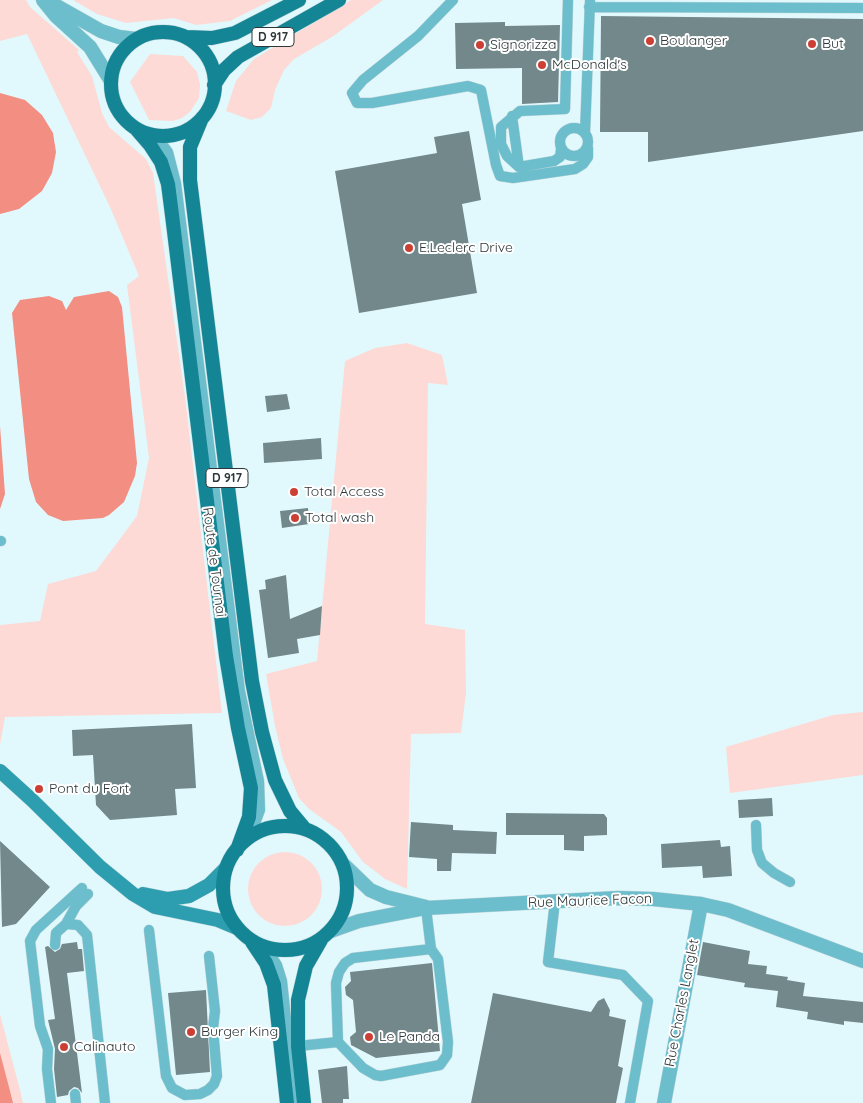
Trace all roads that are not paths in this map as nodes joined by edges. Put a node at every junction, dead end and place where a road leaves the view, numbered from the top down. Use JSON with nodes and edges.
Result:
{"nodes":[{"id":1,"x":43,"y":0,"type":"edge"},
{"id":2,"x":48,"y":0,"type":"edge"},
{"id":3,"x":300,"y":0,"type":"edge"},
{"id":4,"x":340,"y":0,"type":"edge"},
{"id":5,"x":453,"y":0,"type":"edge"},
{"id":6,"x":568,"y":0,"type":"edge"},
{"id":7,"x":590,"y":3,"type":"edge"},
{"id":8,"x":863,"y":8,"type":"edge"},
{"id":9,"x":186,"y":37,"type":"junction"},
{"id":10,"x":136,"y":39,"type":"junction"},
{"id":11,"x":111,"y":81,"type":"junction"},
{"id":12,"x":214,"y":84,"type":"junction"},
{"id":13,"x":588,"y":108,"type":"junction"},
{"id":14,"x":512,"y":116,"type":"junction"},
{"id":15,"x":202,"y":118,"type":"junction"},
{"id":16,"x":573,"y":128,"type":"junction"},
{"id":17,"x":138,"y":130,"type":"junction"},
{"id":18,"x":585,"y":133,"type":"junction"},
{"id":19,"x":156,"y":136,"type":"junction"},
{"id":20,"x":588,"y":148,"type":"junction"},
{"id":21,"x":561,"y":149,"type":"junction"},
{"id":22,"x":519,"y":167,"type":"junction"},
{"id":23,"x":0,"y":771,"type":"edge"},
{"id":24,"x":756,"y":825,"type":"dead end"},
{"id":25,"x":305,"y":829,"type":"junction"},
{"id":26,"x":250,"y":837,"type":"junction"},
{"id":27,"x":237,"y":850,"type":"junction"},
{"id":28,"x":343,"y":864,"type":"junction"},
{"id":29,"x":226,"y":868,"type":"junction"},
{"id":30,"x":115,"y":880,"type":"junction"},
{"id":31,"x":790,"y":882,"type":"dead end"},
{"id":32,"x":555,"y":901,"type":"junction"},
{"id":33,"x":701,"y":904,"type":"junction"},
{"id":34,"x":426,"y":908,"type":"junction"},
{"id":35,"x":66,"y":924,"type":"junction"},
{"id":36,"x":236,"y":928,"type":"junction"},
{"id":37,"x":148,"y":930,"type":"dead end"},
{"id":38,"x":326,"y":935,"type":"junction"},
{"id":39,"x":252,"y":941,"type":"junction"},
{"id":40,"x":55,"y":945,"type":"dead end"},
{"id":41,"x":266,"y":948,"type":"junction"},
{"id":42,"x":431,"y":949,"type":"junction"},
{"id":43,"x":209,"y":956,"type":"dead end"},
{"id":44,"x":863,"y":961,"type":"edge"},
{"id":45,"x":338,"y":1042,"type":"junction"},
{"id":46,"x":298,"y":1046,"type":"junction"},
{"id":47,"x":51,"y":1103,"type":"edge"},
{"id":48,"x":105,"y":1103,"type":"edge"},
{"id":49,"x":287,"y":1103,"type":"edge"},
{"id":50,"x":296,"y":1103,"type":"edge"},
{"id":51,"x":304,"y":1103,"type":"edge"},
{"id":52,"x":630,"y":1103,"type":"edge"},
{"id":53,"x":664,"y":1103,"type":"edge"}],
"edges":[{"from":1,"to":11,"type":"street","name":"Route de Tournai"},
{"from":2,"to":10,"type":"street","name":"Route de Tournai"},
{"from":3,"to":9,"type":"main road","name":"Route de Tournai","number":"D 917"},
{"from":4,"to":12,"type":"main road","name":"Route de Tournai","number":"D 917"},
{"from":5,"to":20,"type":"lane"},
{"from":6,"to":14,"type":"lane"},
{"from":7,"to":8,"type":"lane"},
{"from":7,"to":13,"type":"lane"},
{"from":9,"to":10,"type":"main road","name":"Route de Tournai"},
{"from":9,"to":12,"type":"main road","name":"Route de Tournai"},
{"from":10,"to":11,"type":"main road","name":"Route de Tournai"},
{"from":11,"to":17,"type":"main road","name":"Route de Tournai"},
{"from":12,"to":15,"type":"main road","name":"Route de Tournai"},
{"from":13,"to":16,"type":"lane"},
{"from":13,"to":18,"type":"lane"},
{"from":14,"to":22,"type":"lane"},
{"from":14,"to":22,"type":"lane"},
{"from":15,"to":19,"type":"main road","name":"Route de Tournai"},
{"from":15,"to":25,"type":"main road","name":"Route de Tournai","number":"D 917"},
{"from":16,"to":18,"type":"lane"},
{"from":16,"to":21,"type":"lane"},
{"from":17,"to":19,"type":"main road","name":"Route de Tournai"},
{"from":17,"to":27,"type":"main road","name":"Route de Tournai","number":"D 917"},
{"from":18,"to":20,"type":"lane"},
{"from":19,"to":26,"type":"lane"},
{"from":20,"to":21,"type":"lane"},
{"from":21,"to":22,"type":"lane"},
{"from":23,"to":30,"type":"main road"},
{"from":24,"to":31,"type":"lane"},
{"from":25,"to":26,"type":"main road"},
{"from":25,"to":28,"type":"main road"},
{"from":26,"to":27,"type":"main road"},
{"from":27,"to":29,"type":"main road"},
{"from":28,"to":34,"type":"street","name":"Rue Maurice Facon"},
{"from":28,"to":38,"type":"main road"},
{"from":29,"to":30,"type":"main road"},
{"from":29,"to":36,"type":"main road"},
{"from":30,"to":36,"type":"main road"},
{"from":32,"to":33,"type":"street","name":"Rue Maurice Facon"},
{"from":32,"to":34,"type":"street","name":"Rue Maurice Facon"},
{"from":32,"to":52,"type":"lane"},
{"from":33,"to":44,"type":"street","name":"Rue Maurice Facon"},
{"from":33,"to":53,"type":"street","name":"Rue Charles Langlet"},
{"from":34,"to":38,"type":"street","name":"Rue Maurice Facon"},
{"from":34,"to":42,"type":"lane"},
{"from":35,"to":40,"type":"lane"},
{"from":35,"to":47,"type":"lane"},
{"from":35,"to":48,"type":"lane"},
{"from":36,"to":39,"type":"main road"},
{"from":37,"to":43,"type":"lane"},
{"from":38,"to":41,"type":"main road"},
{"from":38,"to":46,"type":"main road"},
{"from":39,"to":41,"type":"main road"},
{"from":39,"to":49,"type":"main road"},
{"from":41,"to":50,"type":"lane"},
{"from":42,"to":45,"type":"lane"},
{"from":42,"to":45,"type":"lane"},
{"from":45,"to":46,"type":"lane"},
{"from":46,"to":51,"type":"main road"}]}
